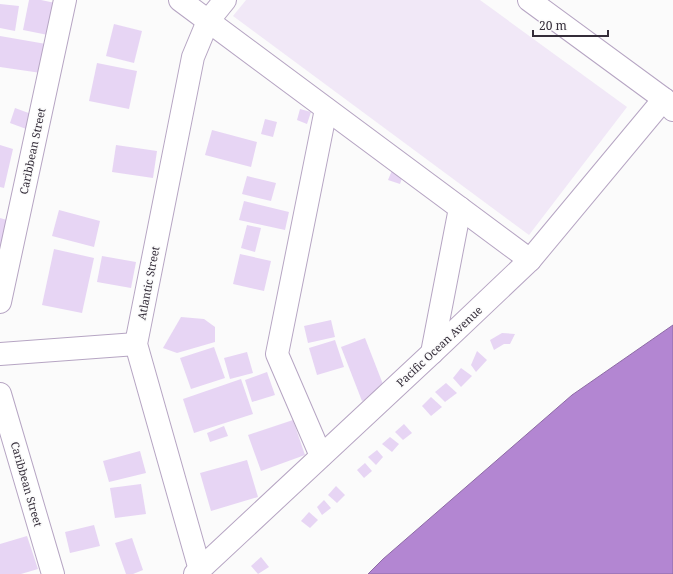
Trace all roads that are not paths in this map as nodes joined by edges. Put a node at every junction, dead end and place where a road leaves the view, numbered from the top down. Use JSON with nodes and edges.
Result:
{"nodes":[{"id":1,"x":64,"y":0,"type":"edge"},
{"id":2,"x":180,"y":0,"type":"edge"},
{"id":3,"x":225,"y":0,"type":"edge"},
{"id":4,"x":529,"y":0,"type":"edge"},
{"id":5,"x":208,"y":21,"type":"junction"},
{"id":6,"x":668,"y":105,"type":"edge"},
{"id":7,"x":326,"y":109,"type":"junction"},
{"id":8,"x":460,"y":208,"type":"junction"},
{"id":9,"x":530,"y":260,"type":"junction"},
{"id":10,"x":0,"y":302,"type":"edge"},
{"id":11,"x":136,"y":344,"type":"junction"},
{"id":12,"x":432,"y":353,"type":"junction"},
{"id":13,"x":0,"y":354,"type":"edge"},
{"id":14,"x":0,"y":394,"type":"edge"},
{"id":15,"x":321,"y":456,"type":"junction"},
{"id":16,"x":197,"y":572,"type":"edge"},
{"id":17,"x":53,"y":574,"type":"edge"}],
"edges":[{"from":1,"to":10,"type":"street","name":"Caribbean Street"},
{"from":2,"to":5,"type":"street"},
{"from":3,"to":5,"type":"street","name":"Atlantic Street"},
{"from":4,"to":6,"type":"street"},
{"from":5,"to":7,"type":"street"},
{"from":5,"to":11,"type":"street","name":"Atlantic Street"},
{"from":6,"to":9,"type":"street","name":"Pacific Ocean Avenue"},
{"from":7,"to":8,"type":"street"},
{"from":7,"to":15,"type":"street"},
{"from":8,"to":9,"type":"street"},
{"from":8,"to":12,"type":"street"},
{"from":9,"to":12,"type":"street","name":"Pacific Ocean Avenue"},
{"from":11,"to":13,"type":"street"},
{"from":11,"to":16,"type":"street","name":"Atlantic Street"},
{"from":12,"to":15,"type":"street","name":"Pacific Ocean Avenue"},
{"from":14,"to":17,"type":"street","name":"Caribbean Street"},
{"from":15,"to":16,"type":"street","name":"Pacific Ocean Avenue"}]}
